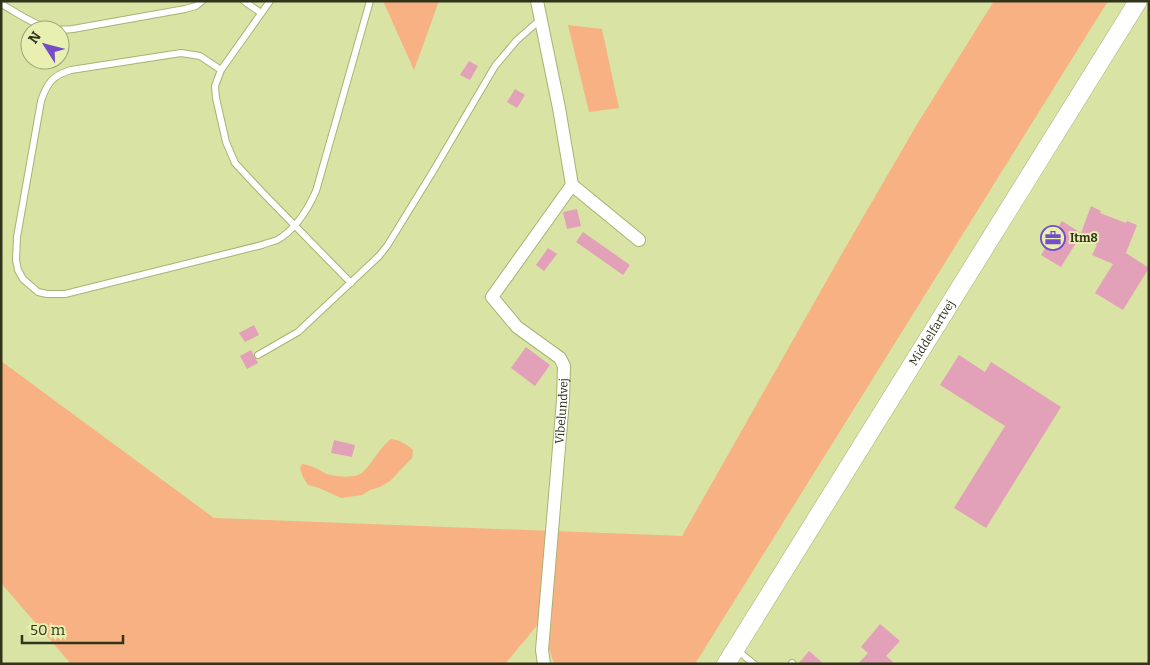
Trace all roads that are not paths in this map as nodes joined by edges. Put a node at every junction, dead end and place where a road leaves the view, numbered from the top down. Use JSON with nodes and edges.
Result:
{"nodes":[{"id":1,"x":202,"y":1,"type":"edge"},
{"id":2,"x":244,"y":1,"type":"edge"},
{"id":3,"x":270,"y":1,"type":"edge"},
{"id":4,"x":370,"y":1,"type":"edge"},
{"id":5,"x":537,"y":1,"type":"edge"},
{"id":6,"x":1138,"y":1,"type":"edge"},
{"id":7,"x":2,"y":5,"type":"edge"},
{"id":8,"x":261,"y":14,"type":"junction"},
{"id":9,"x":541,"y":19,"type":"junction"},
{"id":10,"x":221,"y":70,"type":"junction"},
{"id":11,"x":572,"y":185,"type":"junction"},
{"id":12,"x":294,"y":225,"type":"junction"},
{"id":13,"x":639,"y":240,"type":"dead end"},
{"id":14,"x":351,"y":282,"type":"junction"},
{"id":15,"x":258,"y":355,"type":"dead end"},
{"id":16,"x":731,"y":656,"type":"edge"},
{"id":17,"x":544,"y":664,"type":"edge"},
{"id":18,"x":754,"y":664,"type":"edge"}],
"edges":[{"from":1,"to":7,"type":"lane"},
{"from":2,"to":8,"type":"lane"},
{"from":3,"to":8,"type":"lane"},
{"from":4,"to":12,"type":"lane"},
{"from":5,"to":9,"type":"street"},
{"from":6,"to":16,"type":"main road","name":"Middelfartvej"},
{"from":8,"to":10,"type":"lane"},
{"from":9,"to":11,"type":"street"},
{"from":9,"to":14,"type":"lane"},
{"from":10,"to":12,"type":"lane"},
{"from":10,"to":12,"type":"lane"},
{"from":11,"to":13,"type":"street"},
{"from":11,"to":17,"type":"street","name":"Vibelundvej"},
{"from":12,"to":14,"type":"lane"},
{"from":14,"to":15,"type":"lane"},
{"from":16,"to":18,"type":"lane"}]}
